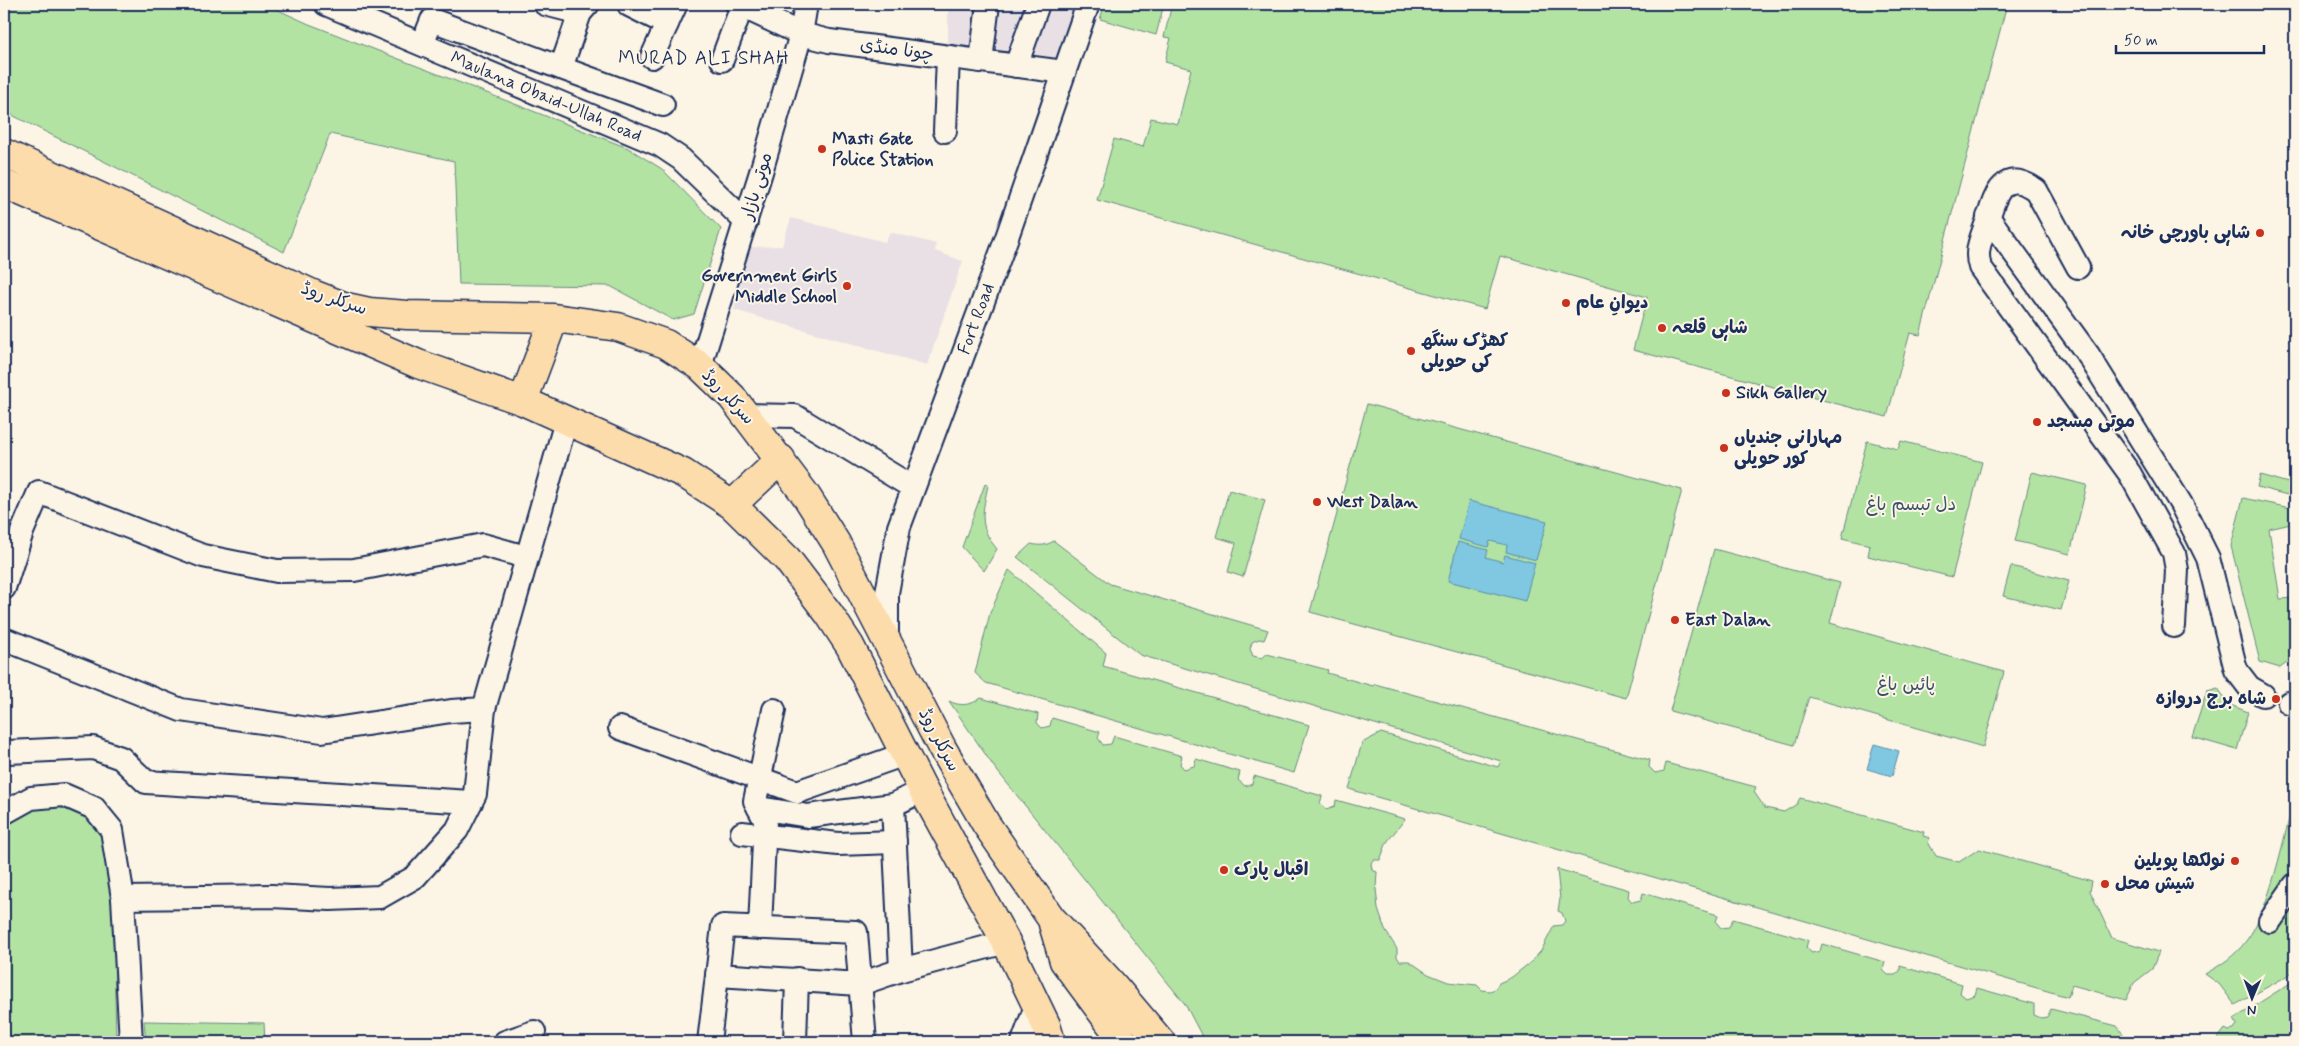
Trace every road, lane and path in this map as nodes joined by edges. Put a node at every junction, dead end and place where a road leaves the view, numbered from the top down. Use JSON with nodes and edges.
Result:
{"nodes":[{"id":1,"x":326,"y":4,"type":"edge"},
{"id":2,"x":545,"y":4,"type":"edge"},
{"id":3,"x":676,"y":4,"type":"edge"},
{"id":4,"x":806,"y":4,"type":"edge"},
{"id":5,"x":988,"y":4,"type":"edge"},
{"id":6,"x":1038,"y":4,"type":"edge"},
{"id":7,"x":1088,"y":4,"type":"edge"},
{"id":8,"x":630,"y":5,"type":"dead end"},
{"id":9,"x":739,"y":5,"type":"edge"},
{"id":10,"x":584,"y":9,"type":"edge"},
{"id":11,"x":667,"y":24,"type":"junction"},
{"id":12,"x":800,"y":34,"type":"junction"},
{"id":13,"x":424,"y":40,"type":"dead end"},
{"id":14,"x":485,"y":40,"type":"junction"},
{"id":15,"x":652,"y":57,"type":"dead end"},
{"id":16,"x":948,"y":57,"type":"junction"},
{"id":17,"x":722,"y":60,"type":"dead end"},
{"id":18,"x":981,"y":61,"type":"junction"},
{"id":19,"x":476,"y":62,"type":"dead end"},
{"id":20,"x":1016,"y":66,"type":"junction"},
{"id":21,"x":561,"y":68,"type":"junction"},
{"id":22,"x":1064,"y":72,"type":"junction"},
{"id":23,"x":663,"y":105,"type":"dead end"},
{"id":24,"x":945,"y":130,"type":"dead end"},
{"id":25,"x":4,"y":153,"type":"edge"},
{"id":26,"x":4,"y":184,"type":"edge"},
{"id":27,"x":1988,"y":218,"type":"junction"},
{"id":28,"x":746,"y":222,"type":"junction"},
{"id":29,"x":2078,"y":267,"type":"dead end"},
{"id":30,"x":554,"y":318,"type":"junction"},
{"id":31,"x":700,"y":366,"type":"junction"},
{"id":32,"x":523,"y":401,"type":"junction"},
{"id":33,"x":746,"y":415,"type":"junction"},
{"id":34,"x":566,"y":421,"type":"junction"},
{"id":35,"x":781,"y":459,"type":"junction"},
{"id":36,"x":912,"y":488,"type":"junction"},
{"id":37,"x":732,"y":505,"type":"junction"},
{"id":38,"x":13,"y":527,"type":"edge"},
{"id":39,"x":526,"y":557,"type":"junction"},
{"id":40,"x":4,"y":588,"type":"edge"},
{"id":41,"x":2174,"y":626,"type":"dead end"},
{"id":42,"x":4,"y":639,"type":"edge"},
{"id":43,"x":887,"y":639,"type":"junction"},
{"id":44,"x":2263,"y":695,"type":"dead end"},
{"id":45,"x":484,"y":709,"type":"junction"},
{"id":46,"x":774,"y":710,"type":"dead end"},
{"id":47,"x":620,"y":728,"type":"dead end"},
{"id":48,"x":4,"y":750,"type":"edge"},
{"id":49,"x":905,"y":754,"type":"junction"},
{"id":50,"x":836,"y":778,"type":"junction"},
{"id":51,"x":759,"y":780,"type":"junction"},
{"id":52,"x":923,"y":790,"type":"junction"},
{"id":53,"x":471,"y":802,"type":"junction"},
{"id":54,"x":893,"y":805,"type":"junction"},
{"id":55,"x":759,"y":808,"type":"junction"},
{"id":56,"x":837,"y":812,"type":"junction"},
{"id":57,"x":4,"y":813,"type":"edge"},
{"id":58,"x":753,"y":834,"type":"junction"},
{"id":59,"x":895,"y":842,"type":"junction"},
{"id":60,"x":838,"y":844,"type":"junction"},
{"id":61,"x":2295,"y":886,"type":"edge"},
{"id":62,"x":123,"y":898,"type":"junction"},
{"id":63,"x":1051,"y":918,"type":"junction"},
{"id":64,"x":2270,"y":921,"type":"dead end"},
{"id":65,"x":760,"y":928,"type":"junction"},
{"id":66,"x":1006,"y":942,"type":"junction"},
{"id":67,"x":901,"y":970,"type":"junction"},
{"id":68,"x":717,"y":976,"type":"junction"},
{"id":69,"x":797,"y":979,"type":"junction"},
{"id":70,"x":860,"y":984,"type":"junction"},
{"id":71,"x":1047,"y":1029,"type":"edge"},
{"id":72,"x":534,"y":1032,"type":"dead end"},
{"id":73,"x":131,"y":1042,"type":"edge"},
{"id":74,"x":505,"y":1042,"type":"edge"},
{"id":75,"x":709,"y":1042,"type":"edge"},
{"id":76,"x":795,"y":1042,"type":"edge"},
{"id":77,"x":865,"y":1042,"type":"edge"},
{"id":78,"x":1023,"y":1042,"type":"edge"},
{"id":79,"x":1124,"y":1042,"type":"edge"},
{"id":80,"x":1161,"y":1042,"type":"edge"}],
"edges":[{"from":1,"to":28,"type":"street","name":"Maulana Obaid-Ullah Road"},
{"from":2,"to":10,"type":"street"},
{"from":3,"to":11,"type":"street"},
{"from":4,"to":12,"type":"street","name":"موتی بازار"},
{"from":5,"to":18,"type":"street"},
{"from":6,"to":20,"type":"street"},
{"from":7,"to":22,"type":"street","name":"Fort Road"},
{"from":8,"to":11,"type":"street"},
{"from":9,"to":12,"type":"street","name":"چونا منڈی"},
{"from":9,"to":17,"type":"street"},
{"from":10,"to":21,"type":"street"},
{"from":11,"to":15,"type":"street"},
{"from":12,"to":16,"type":"street","name":"چونا منڈی"},
{"from":12,"to":28,"type":"street","name":"موتی بازار"},
{"from":13,"to":14,"type":"street"},
{"from":14,"to":19,"type":"street"},
{"from":14,"to":21,"type":"street"},
{"from":16,"to":18,"type":"street","name":"چونا منڈی"},
{"from":16,"to":24,"type":"street"},
{"from":18,"to":20,"type":"street","name":"چونا منڈی"},
{"from":20,"to":22,"type":"street","name":"چونا منڈی"},
{"from":21,"to":23,"type":"street"},
{"from":22,"to":36,"type":"street","name":"Fort Road"},
{"from":25,"to":30,"type":"main road","name":"سرکلر روڈ"},
{"from":26,"to":32,"type":"main road","name":"سرکلر روڈ"},
{"from":27,"to":29,"type":"street"},
{"from":27,"to":41,"type":"street"},
{"from":27,"to":44,"type":"street"},
{"from":28,"to":31,"type":"street","name":"موتی بازار"},
{"from":30,"to":31,"type":"main road","name":"سرکلر روڈ"},
{"from":30,"to":32,"type":"main road"},
{"from":31,"to":33,"type":"main road","name":"سرکلر روڈ"},
{"from":32,"to":34,"type":"main road","name":"سرکلر روڈ"},
{"from":33,"to":35,"type":"main road","name":"سرکلر روڈ"},
{"from":33,"to":36,"type":"street"},
{"from":34,"to":37,"type":"main road","name":"سرکلر روڈ"},
{"from":34,"to":39,"type":"street"},
{"from":35,"to":37,"type":"main road"},
{"from":35,"to":43,"type":"main road","name":"سرکلر روڈ"},
{"from":36,"to":43,"type":"street","name":"Fort Road"},
{"from":37,"to":49,"type":"main road","name":"سرکلر روڈ"},
{"from":38,"to":39,"type":"street"},
{"from":38,"to":40,"type":"street"},
{"from":39,"to":45,"type":"street"},
{"from":42,"to":45,"type":"street"},
{"from":43,"to":63,"type":"main road","name":"سرکلر روڈ"},
{"from":45,"to":53,"type":"street"},
{"from":46,"to":51,"type":"street"},
{"from":47,"to":51,"type":"street"},
{"from":48,"to":53,"type":"street"},
{"from":49,"to":50,"type":"street"},
{"from":49,"to":52,"type":"main road","name":"سرکلر روڈ"},
{"from":50,"to":51,"type":"street"},
{"from":50,"to":56,"type":"street"},
{"from":51,"to":55,"type":"street"},
{"from":52,"to":54,"type":"street"},
{"from":52,"to":66,"type":"main road","name":"سرکلر روڈ"},
{"from":53,"to":62,"type":"street"},
{"from":54,"to":56,"type":"street"},
{"from":54,"to":59,"type":"street"},
{"from":55,"to":56,"type":"street"},
{"from":55,"to":58,"type":"street"},
{"from":56,"to":60,"type":"street"},
{"from":57,"to":62,"type":"street"},
{"from":58,"to":60,"type":"street"},
{"from":58,"to":65,"type":"street"},
{"from":59,"to":60,"type":"street"},
{"from":59,"to":67,"type":"street"},
{"from":61,"to":64,"type":"street"},
{"from":62,"to":73,"type":"street"},
{"from":63,"to":79,"type":"main road"},
{"from":63,"to":80,"type":"main road","name":"سرکلر روڈ"},
{"from":65,"to":68,"type":"street"},
{"from":65,"to":70,"type":"street"},
{"from":66,"to":67,"type":"street"},
{"from":66,"to":71,"type":"main road","name":"سرکلر روڈ"},
{"from":67,"to":70,"type":"street"},
{"from":68,"to":69,"type":"street"},
{"from":68,"to":75,"type":"street"},
{"from":69,"to":70,"type":"street"},
{"from":69,"to":76,"type":"street"},
{"from":70,"to":77,"type":"street"},
{"from":71,"to":78,"type":"street"},
{"from":72,"to":74,"type":"street"}]}
